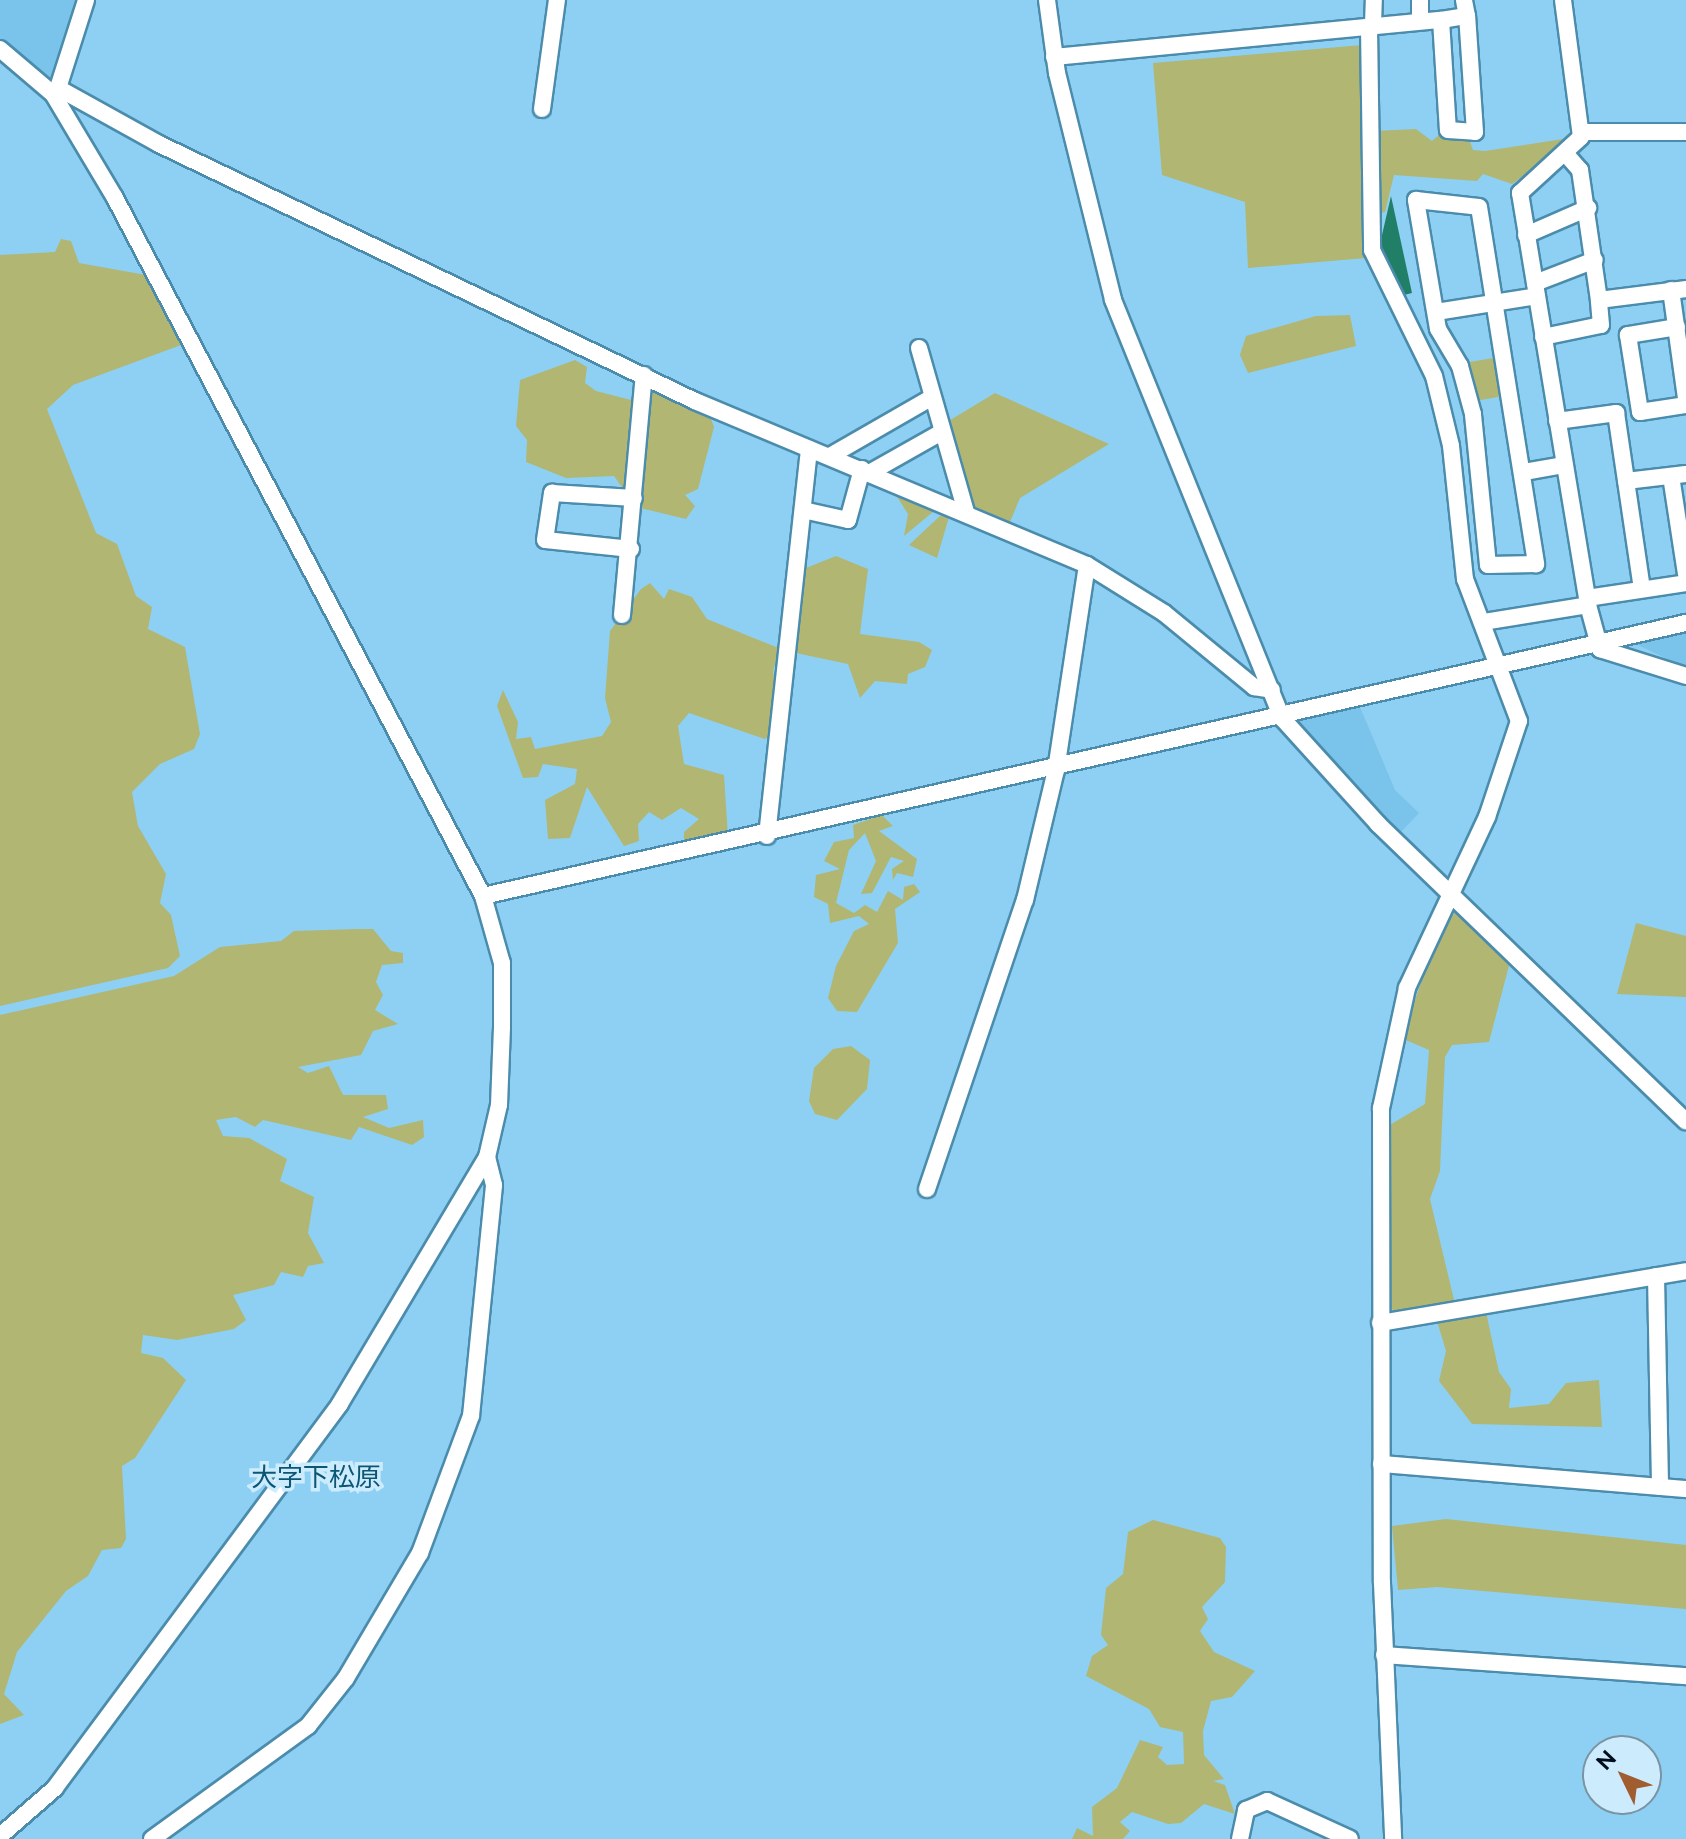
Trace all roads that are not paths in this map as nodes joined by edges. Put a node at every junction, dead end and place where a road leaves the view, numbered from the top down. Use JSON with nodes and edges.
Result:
{"nodes":[{"id":1,"x":86,"y":0,"type":"edge"},
{"id":2,"x":557,"y":0,"type":"edge"},
{"id":3,"x":1047,"y":0,"type":"edge"},
{"id":4,"x":1374,"y":0,"type":"edge"},
{"id":5,"x":1420,"y":0,"type":"edge"},
{"id":6,"x":1563,"y":0,"type":"edge"},
{"id":7,"x":1466,"y":8,"type":"edge"},
{"id":8,"x":1420,"y":20,"type":"junction"},
{"id":9,"x":1441,"y":20,"type":"junction"},
{"id":10,"x":1371,"y":26,"type":"junction"},
{"id":11,"x":0,"y":49,"type":"edge"},
{"id":12,"x":1054,"y":57,"type":"junction"},
{"id":13,"x":56,"y":91,"type":"junction"},
{"id":14,"x":542,"y":109,"type":"dead end"},
{"id":15,"x":1582,"y":132,"type":"junction"},
{"id":16,"x":1686,"y":132,"type":"edge"},
{"id":17,"x":1565,"y":153,"type":"junction"},
{"id":18,"x":1588,"y":208,"type":"junction"},
{"id":19,"x":1526,"y":235,"type":"junction"},
{"id":20,"x":1595,"y":260,"type":"junction"},
{"id":21,"x":1679,"y":289,"type":"edge"},
{"id":22,"x":1536,"y":290,"type":"junction"},
{"id":23,"x":1599,"y":300,"type":"junction"},
{"id":24,"x":1495,"y":303,"type":"junction"},
{"id":25,"x":1436,"y":312,"type":"junction"},
{"id":26,"x":1677,"y":327,"type":"junction"},
{"id":27,"x":1543,"y":337,"type":"junction"},
{"id":28,"x":919,"y":348,"type":"dead end"},
{"id":29,"x":644,"y":375,"type":"junction"},
{"id":30,"x":1686,"y":398,"type":"edge"},
{"id":31,"x":929,"y":399,"type":"junction"},
{"id":32,"x":1686,"y":405,"type":"edge"},
{"id":33,"x":1557,"y":421,"type":"junction"},
{"id":34,"x":940,"y":433,"type":"junction"},
{"id":35,"x":809,"y":449,"type":"junction"},
{"id":36,"x":830,"y":456,"type":"junction"},
{"id":37,"x":1564,"y":465,"type":"junction"},
{"id":38,"x":866,"y":470,"type":"junction"},
{"id":39,"x":1524,"y":472,"type":"junction"},
{"id":40,"x":1679,"y":475,"type":"edge"},
{"id":41,"x":1626,"y":481,"type":"junction"},
{"id":42,"x":634,"y":498,"type":"junction"},
{"id":43,"x":803,"y":510,"type":"junction"},
{"id":44,"x":966,"y":512,"type":"junction"},
{"id":45,"x":631,"y":549,"type":"junction"},
{"id":46,"x":1087,"y":565,"type":"junction"},
{"id":47,"x":1686,"y":574,"type":"edge"},
{"id":48,"x":1686,"y":583,"type":"edge"},
{"id":49,"x":1642,"y":589,"type":"junction"},
{"id":50,"x":1588,"y":601,"type":"junction"},
{"id":51,"x":622,"y":615,"type":"dead end"},
{"id":52,"x":1483,"y":622,"type":"junction"},
{"id":53,"x":1686,"y":623,"type":"edge"},
{"id":54,"x":1626,"y":636,"type":"junction"},
{"id":55,"x":1596,"y":644,"type":"junction"},
{"id":56,"x":1624,"y":659,"type":"junction"},
{"id":57,"x":1503,"y":670,"type":"junction"},
{"id":58,"x":1686,"y":676,"type":"edge"},
{"id":59,"x":1272,"y":690,"type":"junction"},
{"id":60,"x":1282,"y":718,"type":"junction"},
{"id":61,"x":1056,"y":770,"type":"junction"},
{"id":62,"x":767,"y":836,"type":"junction"},
{"id":63,"x":1451,"y":892,"type":"junction"},
{"id":64,"x":483,"y":896,"type":"junction"},
{"id":65,"x":1686,"y":1121,"type":"edge"},
{"id":66,"x":487,"y":1157,"type":"junction"},
{"id":67,"x":927,"y":1189,"type":"dead end"},
{"id":68,"x":1686,"y":1271,"type":"edge"},
{"id":69,"x":1656,"y":1276,"type":"junction"},
{"id":70,"x":1380,"y":1323,"type":"junction"},
{"id":71,"x":1381,"y":1464,"type":"junction"},
{"id":72,"x":1660,"y":1487,"type":"junction"},
{"id":73,"x":1686,"y":1489,"type":"edge"},
{"id":74,"x":1384,"y":1655,"type":"junction"},
{"id":75,"x":1686,"y":1676,"type":"edge"},
{"id":76,"x":0,"y":1836,"type":"edge"},
{"id":77,"x":152,"y":1839,"type":"edge"},
{"id":78,"x":1240,"y":1839,"type":"edge"},
{"id":79,"x":1350,"y":1839,"type":"edge"},
{"id":80,"x":1393,"y":1839,"type":"edge"}],
"edges":[{"from":1,"to":13,"type":"street"},
{"from":2,"to":14,"type":"street"},
{"from":3,"to":12,"type":"street"},
{"from":4,"to":10,"type":"street"},
{"from":5,"to":8,"type":"street"},
{"from":6,"to":15,"type":"street"},
{"from":7,"to":9,"type":"street"},
{"from":7,"to":9,"type":"street"},
{"from":8,"to":9,"type":"street"},
{"from":8,"to":10,"type":"street"},
{"from":10,"to":12,"type":"street"},
{"from":10,"to":52,"type":"street"},
{"from":11,"to":13,"type":"street"},
{"from":12,"to":59,"type":"street"},
{"from":13,"to":29,"type":"street"},
{"from":13,"to":64,"type":"street"},
{"from":15,"to":16,"type":"street"},
{"from":15,"to":17,"type":"street"},
{"from":17,"to":18,"type":"street"},
{"from":17,"to":19,"type":"street"},
{"from":18,"to":19,"type":"street"},
{"from":18,"to":20,"type":"street"},
{"from":19,"to":22,"type":"street"},
{"from":20,"to":22,"type":"street"},
{"from":20,"to":23,"type":"street"},
{"from":21,"to":23,"type":"street"},
{"from":21,"to":26,"type":"street"},
{"from":22,"to":24,"type":"street"},
{"from":22,"to":27,"type":"street"},
{"from":23,"to":27,"type":"street"},
{"from":24,"to":25,"type":"street"},
{"from":24,"to":25,"type":"street"},
{"from":24,"to":39,"type":"street"},
{"from":25,"to":39,"type":"street"},
{"from":26,"to":30,"type":"street"},
{"from":26,"to":32,"type":"street"},
{"from":27,"to":33,"type":"street"},
{"from":28,"to":31,"type":"street"},
{"from":29,"to":35,"type":"street"},
{"from":29,"to":42,"type":"street"},
{"from":31,"to":34,"type":"street"},
{"from":31,"to":36,"type":"street"},
{"from":33,"to":37,"type":"street"},
{"from":33,"to":41,"type":"street"},
{"from":34,"to":38,"type":"street"},
{"from":34,"to":44,"type":"street"},
{"from":35,"to":36,"type":"street"},
{"from":35,"to":43,"type":"street"},
{"from":36,"to":38,"type":"street"},
{"from":37,"to":39,"type":"street"},
{"from":37,"to":50,"type":"street"},
{"from":38,"to":43,"type":"street"},
{"from":38,"to":44,"type":"street"},
{"from":40,"to":41,"type":"street"},
{"from":40,"to":47,"type":"street"},
{"from":41,"to":49,"type":"street"},
{"from":42,"to":45,"type":"street"},
{"from":42,"to":45,"type":"street"},
{"from":43,"to":62,"type":"street"},
{"from":44,"to":46,"type":"street"},
{"from":45,"to":51,"type":"street"},
{"from":46,"to":59,"type":"street"},
{"from":46,"to":61,"type":"street"},
{"from":48,"to":49,"type":"street"},
{"from":49,"to":50,"type":"street"},
{"from":50,"to":52,"type":"street"},
{"from":50,"to":55,"type":"street"},
{"from":52,"to":57,"type":"street"},
{"from":53,"to":54,"type":"street"},
{"from":54,"to":55,"type":"street"},
{"from":54,"to":56,"type":"street"},
{"from":55,"to":56,"type":"street"},
{"from":55,"to":57,"type":"street"},
{"from":56,"to":58,"type":"street"},
{"from":57,"to":60,"type":"street"},
{"from":57,"to":63,"type":"street"},
{"from":59,"to":60,"type":"street"},
{"from":60,"to":61,"type":"street"},
{"from":60,"to":63,"type":"street"},
{"from":61,"to":62,"type":"street"},
{"from":61,"to":67,"type":"street"},
{"from":62,"to":64,"type":"street"},
{"from":63,"to":65,"type":"street"},
{"from":63,"to":70,"type":"street"},
{"from":64,"to":66,"type":"street"},
{"from":66,"to":76,"type":"street"},
{"from":66,"to":77,"type":"street"},
{"from":68,"to":69,"type":"street"},
{"from":69,"to":70,"type":"street"},
{"from":69,"to":72,"type":"street"},
{"from":70,"to":71,"type":"street"},
{"from":71,"to":72,"type":"street"},
{"from":71,"to":74,"type":"street"},
{"from":72,"to":73,"type":"street"},
{"from":74,"to":75,"type":"street"},
{"from":74,"to":80,"type":"street"},
{"from":78,"to":79,"type":"street"}]}
